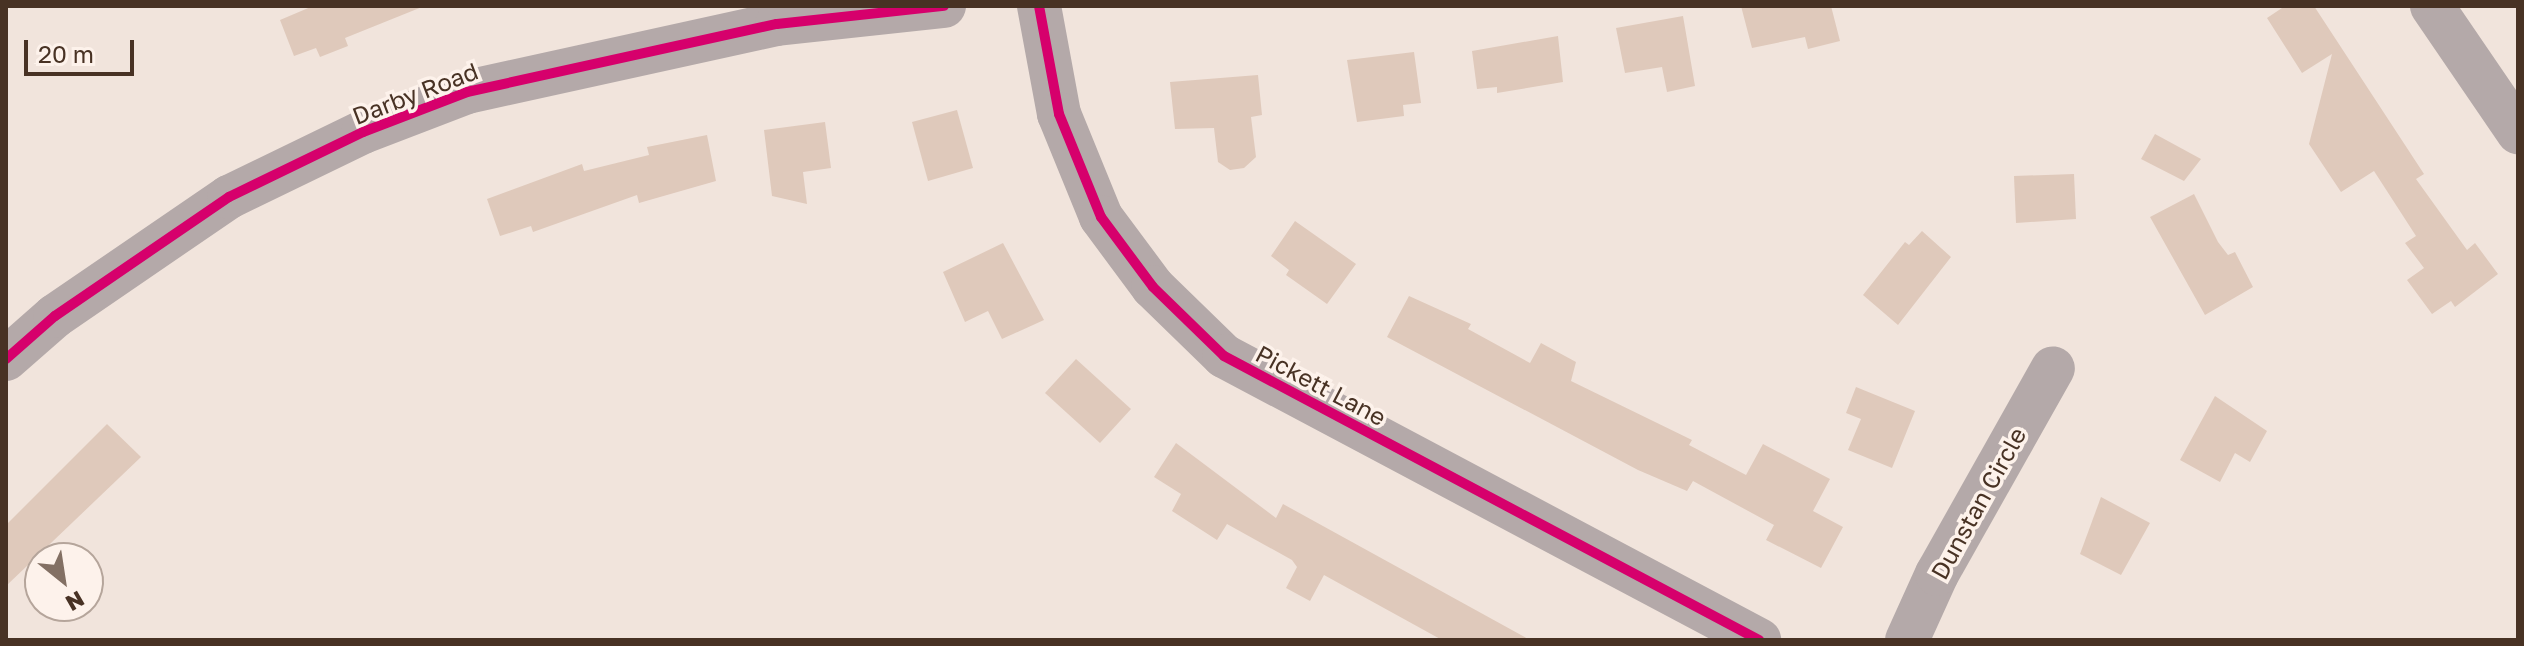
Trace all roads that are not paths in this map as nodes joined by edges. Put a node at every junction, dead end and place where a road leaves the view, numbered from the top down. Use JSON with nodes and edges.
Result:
{"nodes":[{"id":1,"x":944,"y":6,"type":"edge"},
{"id":2,"x":1039,"y":6,"type":"edge"},
{"id":3,"x":2432,"y":6,"type":"edge"},
{"id":4,"x":2518,"y":132,"type":"edge"},
{"id":5,"x":6,"y":359,"type":"edge"},
{"id":6,"x":2053,"y":368,"type":"dead end"},
{"id":7,"x":1759,"y":640,"type":"edge"},
{"id":8,"x":1907,"y":640,"type":"edge"}],
"edges":[{"from":1,"to":5,"type":"street","name":"Darby Road"},
{"from":2,"to":7,"type":"street","name":"Pickett Lane"},
{"from":3,"to":4,"type":"street"},
{"from":6,"to":8,"type":"street","name":"Dunstan Circle"}]}
